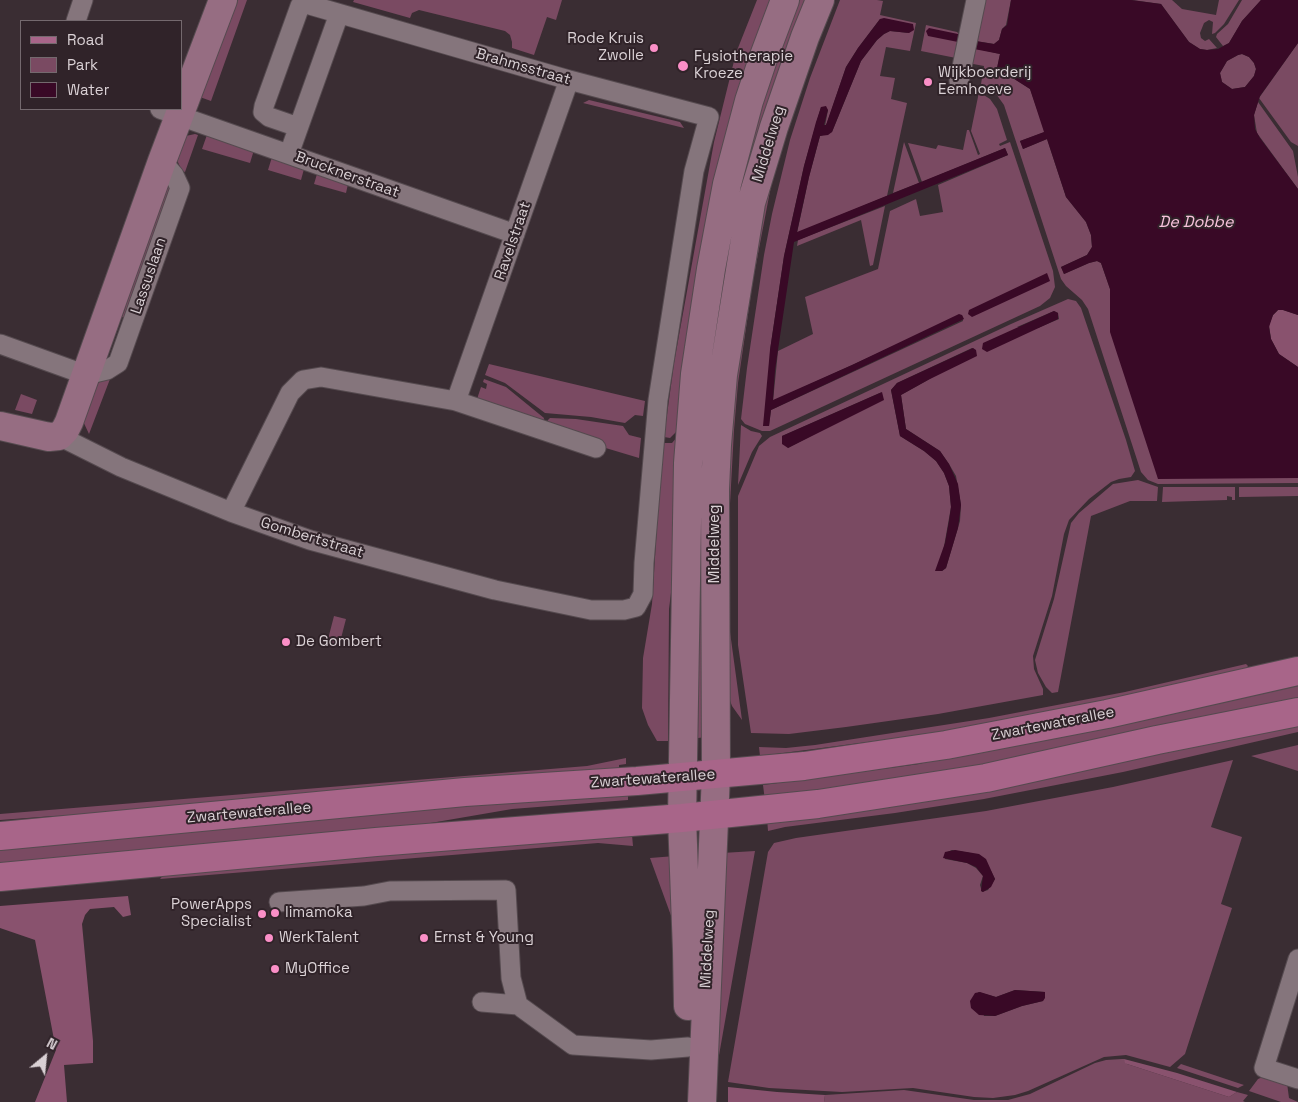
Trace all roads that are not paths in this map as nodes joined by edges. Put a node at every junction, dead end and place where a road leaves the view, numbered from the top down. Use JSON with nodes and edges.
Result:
{"nodes":[{"id":1,"x":83,"y":0,"type":"edge"},
{"id":2,"x":223,"y":0,"type":"edge"},
{"id":3,"x":785,"y":0,"type":"edge"},
{"id":4,"x":820,"y":0,"type":"edge"},
{"id":5,"x":976,"y":0,"type":"edge"},
{"id":6,"x":339,"y":14,"type":"junction"},
{"id":7,"x":76,"y":20,"type":"edge"},
{"id":8,"x":569,"y":80,"type":"junction"},
{"id":9,"x":959,"y":81,"type":"dead end"},
{"id":10,"x":182,"y":85,"type":"edge"},
{"id":11,"x":169,"y":112,"type":"edge"},
{"id":12,"x":298,"y":128,"type":"junction"},
{"id":13,"x":289,"y":154,"type":"junction"},
{"id":14,"x":515,"y":234,"type":"junction"},
{"id":15,"x":0,"y":344,"type":"edge"},
{"id":16,"x":86,"y":374,"type":"junction"},
{"id":17,"x":456,"y":401,"type":"junction"},
{"id":18,"x":0,"y":426,"type":"edge"},
{"id":19,"x":59,"y":436,"type":"junction"},
{"id":20,"x":596,"y":448,"type":"dead end"},
{"id":21,"x":231,"y":512,"type":"junction"},
{"id":22,"x":636,"y":607,"type":"joint"},
{"id":23,"x":1298,"y":671,"type":"edge"},
{"id":24,"x":1298,"y":712,"type":"edge"},
{"id":25,"x":716,"y":774,"type":"junction"},
{"id":26,"x":682,"y":777,"type":"junction"},
{"id":27,"x":714,"y":815,"type":"junction"},
{"id":28,"x":682,"y":818,"type":"junction"},
{"id":29,"x":0,"y":836,"type":"edge"},
{"id":30,"x":0,"y":877,"type":"edge"},
{"id":31,"x":280,"y":902,"type":"dead end"},
{"id":32,"x":1298,"y":959,"type":"edge"},
{"id":33,"x":482,"y":1002,"type":"dead end"},
{"id":34,"x":518,"y":1005,"type":"junction"},
{"id":35,"x":688,"y":1047,"type":"junction"},
{"id":36,"x":1298,"y":1079,"type":"edge"},
{"id":37,"x":687,"y":1102,"type":"edge"},
{"id":38,"x":702,"y":1102,"type":"edge"}],
"edges":[{"from":1,"to":7,"type":"street"},
{"from":2,"to":10,"type":"main road","name":"Lassuslaan"},
{"from":3,"to":26,"type":"main road","name":"Middelweg"},
{"from":4,"to":25,"type":"main road","name":"Middelweg"},
{"from":5,"to":9,"type":"street"},
{"from":6,"to":8,"type":"street","name":"Brahmsstraat"},
{"from":6,"to":12,"type":"street"},
{"from":6,"to":12,"type":"street","name":"Brahmsstraat"},
{"from":8,"to":14,"type":"street","name":"Ravelstraat"},
{"from":8,"to":22,"type":"street","name":"Brahmsstraat"},
{"from":11,"to":13,"type":"street","name":"Brucknerstraat"},
{"from":11,"to":16,"type":"main road","name":"Lassuslaan"},
{"from":12,"to":13,"type":"street"},
{"from":13,"to":14,"type":"street","name":"Brucknerstraat"},
{"from":14,"to":17,"type":"street","name":"Ravelstraat"},
{"from":15,"to":16,"type":"street"},
{"from":16,"to":19,"type":"main road","name":"Lassuslaan"},
{"from":17,"to":20,"type":"street"},
{"from":17,"to":21,"type":"street"},
{"from":18,"to":19,"type":"main road","name":"Gombertstraat"},
{"from":19,"to":21,"type":"street","name":"Gombertstraat"},
{"from":21,"to":22,"type":"street","name":"Gombertstraat"},
{"from":23,"to":25,"type":"main road","name":"Zwartewaterallee"},
{"from":24,"to":27,"type":"main road"},
{"from":25,"to":26,"type":"main road","name":"Zwartewaterallee"},
{"from":25,"to":27,"type":"main road","name":"Middelweg"},
{"from":26,"to":28,"type":"main road","name":"Middelweg"},
{"from":26,"to":29,"type":"main road","name":"Zwartewaterallee"},
{"from":27,"to":28,"type":"main road"},
{"from":27,"to":38,"type":"main road","name":"Middelweg"},
{"from":28,"to":30,"type":"main road"},
{"from":28,"to":35,"type":"main road","name":"Middelweg"},
{"from":31,"to":34,"type":"street"},
{"from":32,"to":36,"type":"street"},
{"from":33,"to":34,"type":"street"},
{"from":34,"to":35,"type":"street"},
{"from":35,"to":37,"type":"main road","name":"Middelweg"}]}
